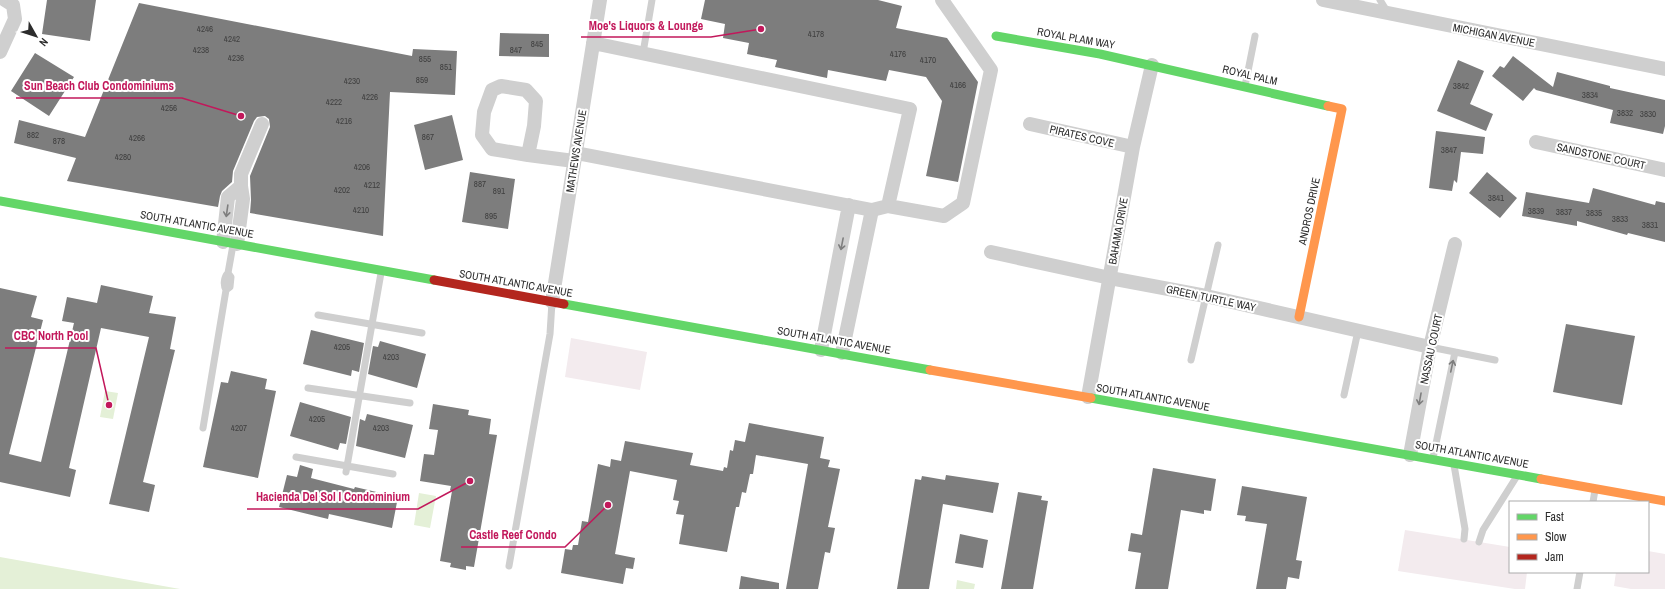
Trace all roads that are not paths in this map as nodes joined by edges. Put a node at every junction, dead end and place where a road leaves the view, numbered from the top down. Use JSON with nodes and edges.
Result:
{"nodes":[{"id":1,"x":5,"y":0,"type":"edge"},
{"id":2,"x":600,"y":0,"type":"edge"},
{"id":3,"x":652,"y":0,"type":"edge"},
{"id":4,"x":942,"y":0,"type":"edge"},
{"id":5,"x":1323,"y":0,"type":"edge"},
{"id":6,"x":1380,"y":0,"type":"edge"},
{"id":7,"x":1388,"y":13,"type":"junction"},
{"id":8,"x":996,"y":36,"type":"dead end"},
{"id":9,"x":1255,"y":36,"type":"dead end"},
{"id":10,"x":594,"y":43,"type":"junction"},
{"id":11,"x":0,"y":52,"type":"edge"},
{"id":12,"x":643,"y":53,"type":"junction"},
{"id":13,"x":1152,"y":65,"type":"junction"},
{"id":14,"x":1665,"y":69,"type":"edge"},
{"id":15,"x":1245,"y":86,"type":"junction"},
{"id":16,"x":1342,"y":109,"type":"joint"},
{"id":17,"x":262,"y":124,"type":"dead end"},
{"id":18,"x":1030,"y":124,"type":"dead end"},
{"id":19,"x":1536,"y":142,"type":"dead end"},
{"id":20,"x":1133,"y":147,"type":"junction"},
{"id":21,"x":528,"y":155,"type":"junction"},
{"id":22,"x":575,"y":157,"type":"junction"},
{"id":23,"x":1665,"y":170,"type":"edge"},
{"id":24,"x":0,"y":201,"type":"edge"},
{"id":25,"x":849,"y":205,"type":"junction"},
{"id":26,"x":888,"y":206,"type":"junction"},
{"id":27,"x":872,"y":210,"type":"junction"},
{"id":28,"x":231,"y":243,"type":"junction"},
{"id":29,"x":1455,"y":244,"type":"dead end"},
{"id":30,"x":1218,"y":245,"type":"dead end"},
{"id":31,"x":991,"y":252,"type":"dead end"},
{"id":32,"x":381,"y":271,"type":"junction"},
{"id":33,"x":1110,"y":278,"type":"junction"},
{"id":34,"x":1206,"y":296,"type":"junction"},
{"id":35,"x":552,"y":302,"type":"junction"},
{"id":36,"x":318,"y":315,"type":"dead end"},
{"id":37,"x":1299,"y":317,"type":"junction"},
{"id":38,"x":372,"y":324,"type":"junction"},
{"id":39,"x":1358,"y":331,"type":"junction"},
{"id":40,"x":422,"y":333,"type":"dead end"},
{"id":41,"x":1430,"y":347,"type":"junction"},
{"id":42,"x":821,"y":350,"type":"junction"},
{"id":43,"x":1455,"y":352,"type":"junction"},
{"id":44,"x":842,"y":353,"type":"junction"},
{"id":45,"x":1191,"y":360,"type":"dead end"},
{"id":46,"x":1495,"y":360,"type":"dead end"},
{"id":47,"x":308,"y":388,"type":"dead end"},
{"id":48,"x":1344,"y":395,"type":"dead end"},
{"id":49,"x":359,"y":396,"type":"junction"},
{"id":50,"x":1088,"y":398,"type":"junction"},
{"id":51,"x":410,"y":403,"type":"dead end"},
{"id":52,"x":203,"y":428,"type":"dead end"},
{"id":53,"x":1410,"y":455,"type":"junction"},
{"id":54,"x":296,"y":457,"type":"dead end"},
{"id":55,"x":1433,"y":459,"type":"junction"},
{"id":56,"x":1454,"y":462,"type":"junction"},
{"id":57,"x":346,"y":469,"type":"junction"},
{"id":58,"x":393,"y":474,"type":"dead end"},
{"id":59,"x":1518,"y":474,"type":"junction"},
{"id":60,"x":1595,"y":488,"type":"junction"},
{"id":61,"x":1644,"y":500,"type":"edge"},
{"id":62,"x":1593,"y":501,"type":"edge"},
{"id":63,"x":1665,"y":501,"type":"edge"},
{"id":64,"x":1464,"y":539,"type":"dead end"},
{"id":65,"x":1479,"y":542,"type":"dead end"},
{"id":66,"x":509,"y":566,"type":"dead end"},
{"id":67,"x":1580,"y":573,"type":"edge"},
{"id":68,"x":1577,"y":589,"type":"edge"}],
"edges":[{"from":1,"to":11,"type":"street"},
{"from":2,"to":10,"type":"street","name":"MATHEWS AVENUE"},
{"from":3,"to":12,"type":"lane"},
{"from":4,"to":26,"type":"street"},
{"from":5,"to":7,"type":"street","name":"MICHIGAN AVENUE"},
{"from":6,"to":7,"type":"lane"},
{"from":7,"to":14,"type":"street","name":"MICHIGAN AVENUE"},
{"from":8,"to":13,"type":"street","name":"ROYAL PLAM WAY"},
{"from":9,"to":15,"type":"lane"},
{"from":10,"to":12,"type":"street"},
{"from":10,"to":22,"type":"street","name":"MATHEWS AVENUE"},
{"from":12,"to":26,"type":"street"},
{"from":13,"to":15,"type":"street","name":"ROYAL PALM"},
{"from":13,"to":20,"type":"street","name":"BAHAMA DRIVE"},
{"from":15,"to":16,"type":"street","name":"ROYAL PALM"},
{"from":16,"to":37,"type":"street","name":"ANDROS DRIVE"},
{"from":17,"to":28,"type":"street"},
{"from":18,"to":20,"type":"street","name":"PIRATES COVE"},
{"from":19,"to":23,"type":"street","name":"SANDSTONE COURT"},
{"from":20,"to":33,"type":"street","name":"BAHAMA DRIVE"},
{"from":21,"to":21,"type":"street"},
{"from":21,"to":22,"type":"street"},
{"from":22,"to":25,"type":"street"},
{"from":22,"to":35,"type":"street","name":"MATHEWS AVENUE"},
{"from":24,"to":28,"type":"street","name":"SOUTH ATLANTIC AVENUE"},
{"from":25,"to":27,"type":"street"},
{"from":25,"to":42,"type":"street","one_way":true},
{"from":26,"to":27,"type":"street"},
{"from":27,"to":44,"type":"street"},
{"from":28,"to":32,"type":"street","name":"SOUTH ATLANTIC AVENUE"},
{"from":28,"to":52,"type":"lane"},
{"from":29,"to":41,"type":"street","name":"NASSAU COURT"},
{"from":30,"to":34,"type":"lane"},
{"from":31,"to":33,"type":"street","name":"GREEN TURTLE WAY"},
{"from":32,"to":35,"type":"street","name":"SOUTH ATLANTIC AVENUE"},
{"from":32,"to":38,"type":"lane"},
{"from":33,"to":34,"type":"street","name":"GREEN TURTLE WAY"},
{"from":33,"to":50,"type":"street","name":"BAHAMA DRIVE"},
{"from":34,"to":37,"type":"street","name":"GREEN TURTLE WAY"},
{"from":34,"to":45,"type":"lane"},
{"from":35,"to":42,"type":"street","name":"SOUTH ATLANTIC AVENUE"},
{"from":35,"to":66,"type":"lane"},
{"from":36,"to":38,"type":"lane"},
{"from":37,"to":39,"type":"street","name":"GREEN TURTLE WAY"},
{"from":38,"to":40,"type":"lane"},
{"from":38,"to":49,"type":"lane"},
{"from":39,"to":41,"type":"street","name":"GREEN TURTLE WAY"},
{"from":39,"to":48,"type":"lane"},
{"from":41,"to":43,"type":"lane"},
{"from":41,"to":53,"type":"street","name":"NASSAU COURT","one_way":true},
{"from":42,"to":44,"type":"street","name":"SOUTH ATLANTIC AVENUE"},
{"from":43,"to":46,"type":"lane"},
{"from":55,"to":43,"type":"lane","one_way":true},
{"from":44,"to":50,"type":"street","name":"SOUTH ATLANTIC AVENUE"},
{"from":47,"to":49,"type":"lane"},
{"from":49,"to":51,"type":"lane"},
{"from":49,"to":57,"type":"lane"},
{"from":50,"to":53,"type":"street","name":"SOUTH ATLANTIC AVENUE"},
{"from":53,"to":55,"type":"street","name":"SOUTH ATLANTIC AVENUE"},
{"from":54,"to":57,"type":"lane"},
{"from":55,"to":56,"type":"street","name":"SOUTH ATLANTIC AVENUE"},
{"from":56,"to":59,"type":"street","name":"SOUTH ATLANTIC AVENUE"},
{"from":56,"to":64,"type":"lane"},
{"from":57,"to":58,"type":"lane"},
{"from":59,"to":60,"type":"street","name":"SOUTH ATLANTIC AVENUE"},
{"from":59,"to":65,"type":"lane"},
{"from":60,"to":61,"type":"street","name":"SOUTH ATLANTIC AVENUE"},
{"from":60,"to":62,"type":"lane"},
{"from":61,"to":63,"type":"street","name":"SOUTH ATLANTIC AVENUE"},
{"from":67,"to":68,"type":"lane"}]}
